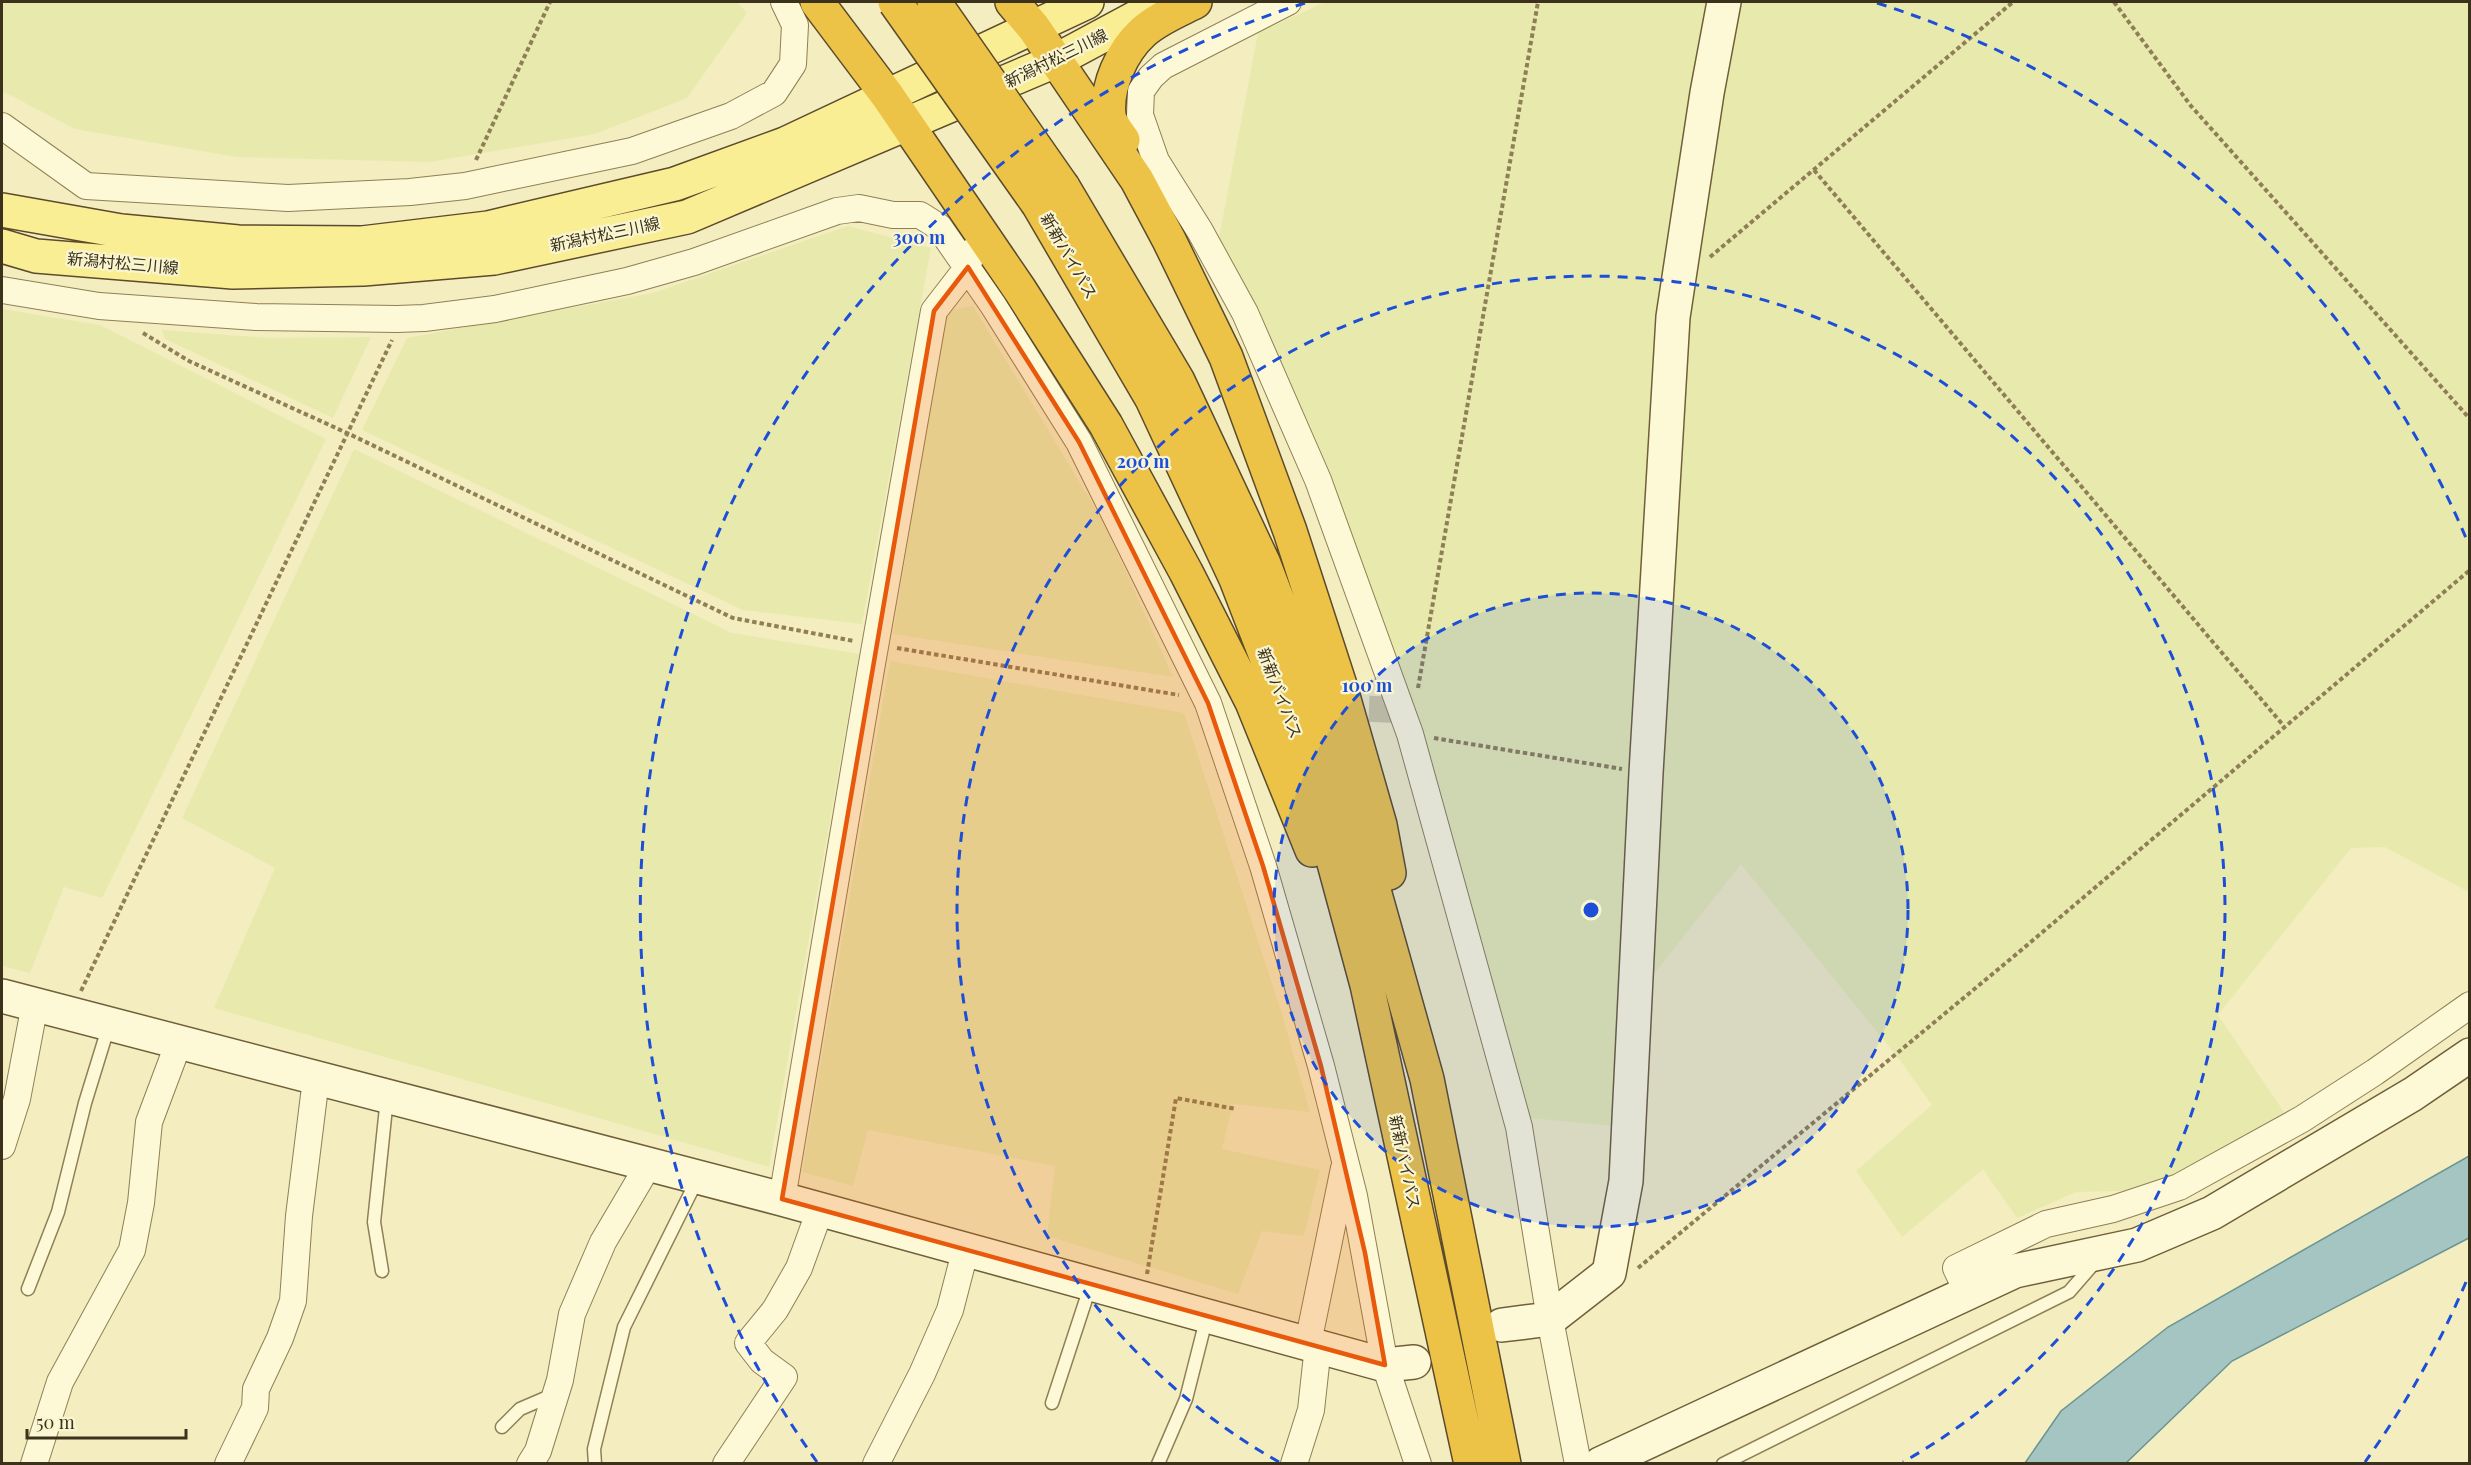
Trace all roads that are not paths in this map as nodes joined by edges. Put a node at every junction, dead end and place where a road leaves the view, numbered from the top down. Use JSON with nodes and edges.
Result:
{"nodes":[{"id":1,"x":783,"y":2,"type":"edge"},
{"id":2,"x":895,"y":2,"type":"edge"},
{"id":3,"x":934,"y":2,"type":"edge"},
{"id":4,"x":1012,"y":2,"type":"edge"},
{"id":5,"x":1087,"y":2,"type":"edge"},
{"id":6,"x":1166,"y":2,"type":"edge"},
{"id":7,"x":1195,"y":2,"type":"edge"},
{"id":8,"x":1288,"y":2,"type":"edge"},
{"id":9,"x":1724,"y":2,"type":"edge"},
{"id":10,"x":823,"y":9,"type":"edge"},
{"id":11,"x":795,"y":25,"type":"junction"},
{"id":12,"x":1034,"y":28,"type":"junction"},
{"id":13,"x":1055,"y":62,"type":"junction"},
{"id":14,"x":887,"y":95,"type":"junction"},
{"id":15,"x":2,"y":126,"type":"edge"},
{"id":16,"x":906,"y":126,"type":"junction"},
{"id":17,"x":1150,"y":168,"type":"junction"},
{"id":18,"x":1051,"y":196,"type":"junction"},
{"id":19,"x":2,"y":210,"type":"edge"},
{"id":20,"x":976,"y":225,"type":"junction"},
{"id":21,"x":1163,"y":230,"type":"junction"},
{"id":22,"x":2,"y":246,"type":"edge"},
{"id":23,"x":968,"y":267,"type":"junction"},
{"id":24,"x":2,"y":290,"type":"edge"},
{"id":25,"x":1395,"y":710,"type":"dead end"},
{"id":26,"x":1410,"y":734,"type":"junction"},
{"id":27,"x":1367,"y":985,"type":"junction"},
{"id":28,"x":2,"y":996,"type":"edge"},
{"id":29,"x":35,"y":1004,"type":"junction"},
{"id":30,"x":2469,"y":1005,"type":"edge"},
{"id":31,"x":110,"y":1024,"type":"junction"},
{"id":32,"x":179,"y":1042,"type":"junction"},
{"id":33,"x":2469,"y":1055,"type":"edge"},
{"id":34,"x":316,"y":1079,"type":"junction"},
{"id":35,"x":1427,"y":1079,"type":"junction"},
{"id":36,"x":387,"y":1097,"type":"junction"},
{"id":37,"x":2,"y":1146,"type":"edge"},
{"id":38,"x":1346,"y":1162,"type":"junction"},
{"id":39,"x":649,"y":1164,"type":"junction"},
{"id":40,"x":698,"y":1177,"type":"junction"},
{"id":41,"x":782,"y":1199,"type":"junction"},
{"id":42,"x":820,"y":1210,"type":"junction"},
{"id":43,"x":966,"y":1248,"type":"junction"},
{"id":44,"x":2105,"y":1252,"type":"junction"},
{"id":45,"x":382,"y":1271,"type":"dead end"},
{"id":46,"x":1092,"y":1283,"type":"junction"},
{"id":47,"x":28,"y":1289,"type":"dead end"},
{"id":48,"x":1968,"y":1293,"type":"junction"},
{"id":49,"x":1208,"y":1315,"type":"junction"},
{"id":50,"x":1550,"y":1319,"type":"junction"},
{"id":51,"x":1502,"y":1325,"type":"dead end"},
{"id":52,"x":1313,"y":1345,"type":"junction"},
{"id":53,"x":1400,"y":1363,"type":"junction"},
{"id":54,"x":556,"y":1393,"type":"junction"},
{"id":55,"x":1052,"y":1403,"type":"dead end"},
{"id":56,"x":502,"y":1427,"type":"dead end"},
{"id":57,"x":34,"y":1464,"type":"edge"},
{"id":58,"x":228,"y":1464,"type":"edge"},
{"id":59,"x":530,"y":1464,"type":"edge"},
{"id":60,"x":596,"y":1464,"type":"edge"},
{"id":61,"x":726,"y":1464,"type":"edge"},
{"id":62,"x":876,"y":1464,"type":"edge"},
{"id":63,"x":1158,"y":1464,"type":"edge"},
{"id":64,"x":1294,"y":1464,"type":"edge"},
{"id":65,"x":1418,"y":1464,"type":"edge"},
{"id":66,"x":1471,"y":1464,"type":"edge"},
{"id":67,"x":1504,"y":1464,"type":"edge"},
{"id":68,"x":1578,"y":1464,"type":"edge"},
{"id":69,"x":1600,"y":1464,"type":"edge"},
{"id":70,"x":1723,"y":1464,"type":"edge"}],
"edges":[{"from":1,"to":11,"type":"street"},
{"from":2,"to":18,"type":"highway","name":"新新バイパス","bridge":true},
{"from":3,"to":18,"type":"highway","name":"新新バイパス","bridge":true},
{"from":4,"to":12,"type":"highway"},
{"from":5,"to":12,"type":"main road","name":"新潟村松三川線"},
{"from":6,"to":13,"type":"main road","name":"新潟村松三川線"},
{"from":7,"to":17,"type":"highway"},
{"from":8,"to":17,"type":"street"},
{"from":9,"to":50,"type":"street"},
{"from":10,"to":11,"type":"street"},
{"from":10,"to":14,"type":"highway"},
{"from":11,"to":15,"type":"street"},
{"from":12,"to":13,"type":"highway"},
{"from":12,"to":14,"type":"main road","name":"新潟村松三川線"},
{"from":13,"to":16,"type":"main road","name":"新潟村松三川線"},
{"from":13,"to":21,"type":"highway"},
{"from":14,"to":16,"type":"highway"},
{"from":14,"to":19,"type":"main road","name":"新潟村松三川線"},
{"from":16,"to":20,"type":"highway"},
{"from":16,"to":22,"type":"main road","name":"新潟村松三川線"},
{"from":17,"to":21,"type":"highway"},
{"from":17,"to":26,"type":"street"},
{"from":18,"to":27,"type":"highway","name":"新新バイパス"},
{"from":18,"to":35,"type":"highway","name":"新新バイパス"},
{"from":20,"to":23,"type":"street"},
{"from":20,"to":27,"type":"highway"},
{"from":21,"to":35,"type":"highway"},
{"from":23,"to":24,"type":"street"},
{"from":23,"to":38,"type":"street"},
{"from":23,"to":41,"type":"street"},
{"from":25,"to":26,"type":"street"},
{"from":26,"to":50,"type":"street"},
{"from":27,"to":66,"type":"highway","name":"新新バイパス"},
{"from":28,"to":29,"type":"street"},
{"from":29,"to":31,"type":"street"},
{"from":29,"to":37,"type":"street"},
{"from":30,"to":48,"type":"street"},
{"from":31,"to":32,"type":"street"},
{"from":31,"to":47,"type":"lane"},
{"from":32,"to":34,"type":"street"},
{"from":32,"to":57,"type":"street"},
{"from":33,"to":44,"type":"street"},
{"from":34,"to":36,"type":"street"},
{"from":34,"to":58,"type":"street"},
{"from":35,"to":67,"type":"highway","name":"新新バイパス"},
{"from":36,"to":39,"type":"street"},
{"from":36,"to":45,"type":"lane"},
{"from":38,"to":52,"type":"street"},
{"from":38,"to":53,"type":"street"},
{"from":39,"to":40,"type":"street"},
{"from":39,"to":54,"type":"street"},
{"from":40,"to":41,"type":"street"},
{"from":40,"to":60,"type":"lane"},
{"from":41,"to":42,"type":"street"},
{"from":42,"to":43,"type":"street"},
{"from":42,"to":61,"type":"street"},
{"from":43,"to":46,"type":"street"},
{"from":43,"to":62,"type":"street"},
{"from":44,"to":48,"type":"street"},
{"from":44,"to":70,"type":"lane"},
{"from":46,"to":49,"type":"street"},
{"from":46,"to":55,"type":"lane"},
{"from":48,"to":69,"type":"street"},
{"from":49,"to":52,"type":"street"},
{"from":49,"to":63,"type":"lane"},
{"from":50,"to":51,"type":"street"},
{"from":50,"to":68,"type":"street"},
{"from":52,"to":53,"type":"street"},
{"from":52,"to":64,"type":"street"},
{"from":53,"to":65,"type":"street"},
{"from":54,"to":56,"type":"lane"},
{"from":54,"to":59,"type":"street"}]}
